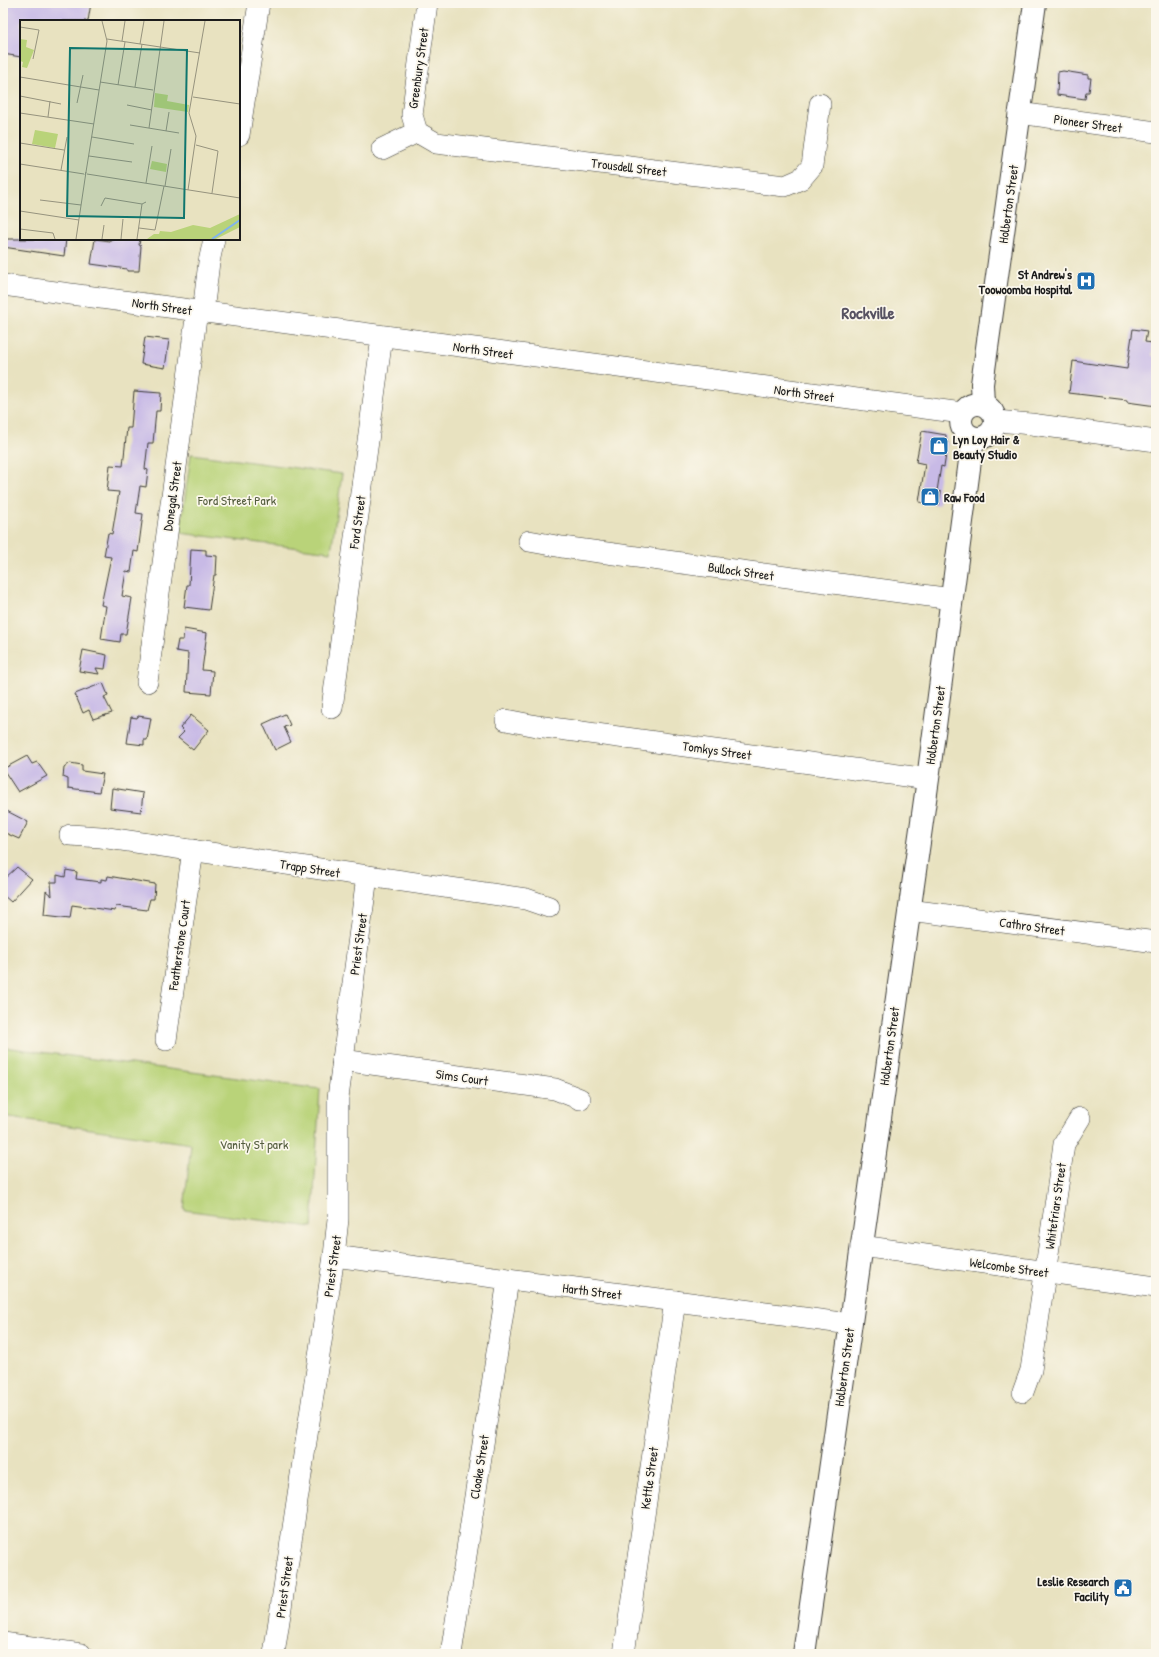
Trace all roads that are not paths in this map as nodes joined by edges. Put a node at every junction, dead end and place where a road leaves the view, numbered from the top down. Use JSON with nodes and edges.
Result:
{"nodes":[{"id":1,"x":259,"y":3,"type":"edge"},
{"id":2,"x":426,"y":3,"type":"edge"},
{"id":3,"x":1035,"y":3,"type":"edge"},
{"id":4,"x":820,"y":104,"type":"dead end"},
{"id":5,"x":1019,"y":113,"type":"junction"},
{"id":6,"x":240,"y":128,"type":"edge"},
{"id":7,"x":417,"y":132,"type":"junction"},
{"id":8,"x":1156,"y":132,"type":"edge"},
{"id":9,"x":382,"y":149,"type":"dead end"},
{"id":10,"x":214,"y":240,"type":"edge"},
{"id":11,"x":3,"y":285,"type":"edge"},
{"id":12,"x":200,"y":311,"type":"junction"},
{"id":13,"x":382,"y":337,"type":"junction"},
{"id":14,"x":962,"y":413,"type":"junction"},
{"id":15,"x":989,"y":413,"type":"junction"},
{"id":16,"x":973,"y":438,"type":"junction"},
{"id":17,"x":1156,"y":441,"type":"edge"},
{"id":18,"x":529,"y":541,"type":"dead end"},
{"id":19,"x":952,"y":599,"type":"junction"},
{"id":20,"x":147,"y":682,"type":"dead end"},
{"id":21,"x":332,"y":708,"type":"dead end"},
{"id":22,"x":506,"y":720,"type":"dead end"},
{"id":23,"x":928,"y":779,"type":"junction"},
{"id":24,"x":70,"y":835,"type":"dead end"},
{"id":25,"x":193,"y":850,"type":"junction"},
{"id":26,"x":367,"y":876,"type":"junction"},
{"id":27,"x":549,"y":907,"type":"dead end"},
{"id":28,"x":909,"y":910,"type":"junction"},
{"id":29,"x":1156,"y":942,"type":"edge"},
{"id":30,"x":166,"y":1040,"type":"dead end"},
{"id":31,"x":342,"y":1060,"type":"junction"},
{"id":32,"x":580,"y":1099,"type":"dead end"},
{"id":33,"x":1080,"y":1118,"type":"dead end"},
{"id":34,"x":861,"y":1246,"type":"junction"},
{"id":35,"x":334,"y":1256,"type":"junction"},
{"id":36,"x":1046,"y":1272,"type":"junction"},
{"id":37,"x":508,"y":1280,"type":"junction"},
{"id":38,"x":1156,"y":1287,"type":"edge"},
{"id":39,"x":675,"y":1301,"type":"junction"},
{"id":40,"x":850,"y":1324,"type":"junction"},
{"id":41,"x":1023,"y":1392,"type":"dead end"},
{"id":42,"x":3,"y":1643,"type":"edge"},
{"id":43,"x":81,"y":1654,"type":"edge"},
{"id":44,"x":274,"y":1654,"type":"edge"},
{"id":45,"x":451,"y":1654,"type":"edge"},
{"id":46,"x":624,"y":1654,"type":"edge"},
{"id":47,"x":804,"y":1654,"type":"edge"}],
"edges":[{"from":1,"to":6,"type":"street"},
{"from":2,"to":7,"type":"street","name":"Greenbury Street"},
{"from":3,"to":5,"type":"main road","name":"Holberton Street"},
{"from":4,"to":7,"type":"street","name":"Trousdell Street"},
{"from":5,"to":8,"type":"street","name":"Pioneer Street"},
{"from":5,"to":15,"type":"main road","name":"Holberton Street"},
{"from":7,"to":9,"type":"street"},
{"from":10,"to":12,"type":"street","name":"Donegal Street"},
{"from":11,"to":12,"type":"street","name":"North Street"},
{"from":12,"to":13,"type":"street","name":"North Street"},
{"from":12,"to":20,"type":"street","name":"Donegal Street"},
{"from":13,"to":14,"type":"street","name":"North Street"},
{"from":13,"to":21,"type":"street","name":"Ford Street"},
{"from":14,"to":15,"type":"main road"},
{"from":14,"to":16,"type":"main road"},
{"from":15,"to":16,"type":"main road"},
{"from":15,"to":17,"type":"street"},
{"from":16,"to":19,"type":"main road","name":"Holberton Street"},
{"from":18,"to":19,"type":"street","name":"Bullock Street"},
{"from":19,"to":23,"type":"main road","name":"Holberton Street"},
{"from":22,"to":23,"type":"street","name":"Tomkys Street"},
{"from":23,"to":28,"type":"main road","name":"Holberton Street"},
{"from":24,"to":25,"type":"street","name":"Trapp Street"},
{"from":25,"to":26,"type":"street","name":"Trapp Street"},
{"from":25,"to":30,"type":"street","name":"Featherstone Court"},
{"from":26,"to":27,"type":"street","name":"Trapp Street"},
{"from":26,"to":31,"type":"street","name":"Priest Street"},
{"from":28,"to":29,"type":"street","name":"Cathro Street"},
{"from":28,"to":34,"type":"main road","name":"Holberton Street"},
{"from":31,"to":32,"type":"street","name":"Sims Court"},
{"from":31,"to":35,"type":"street","name":"Priest Street"},
{"from":33,"to":36,"type":"street","name":"Whitefriars Street"},
{"from":34,"to":36,"type":"street","name":"Welcombe Street"},
{"from":34,"to":40,"type":"main road","name":"Holberton Street"},
{"from":35,"to":37,"type":"street","name":"Harth Street"},
{"from":35,"to":44,"type":"street","name":"Priest Street"},
{"from":36,"to":38,"type":"street","name":"Welcombe Street"},
{"from":36,"to":41,"type":"street","name":"Whitefriars Street"},
{"from":37,"to":39,"type":"street","name":"Harth Street"},
{"from":37,"to":45,"type":"street","name":"Cloake Street"},
{"from":39,"to":40,"type":"street","name":"Harth Street"},
{"from":39,"to":46,"type":"street","name":"Kettle Street"},
{"from":40,"to":47,"type":"main road","name":"Holberton Street"},
{"from":42,"to":43,"type":"street"}]}
